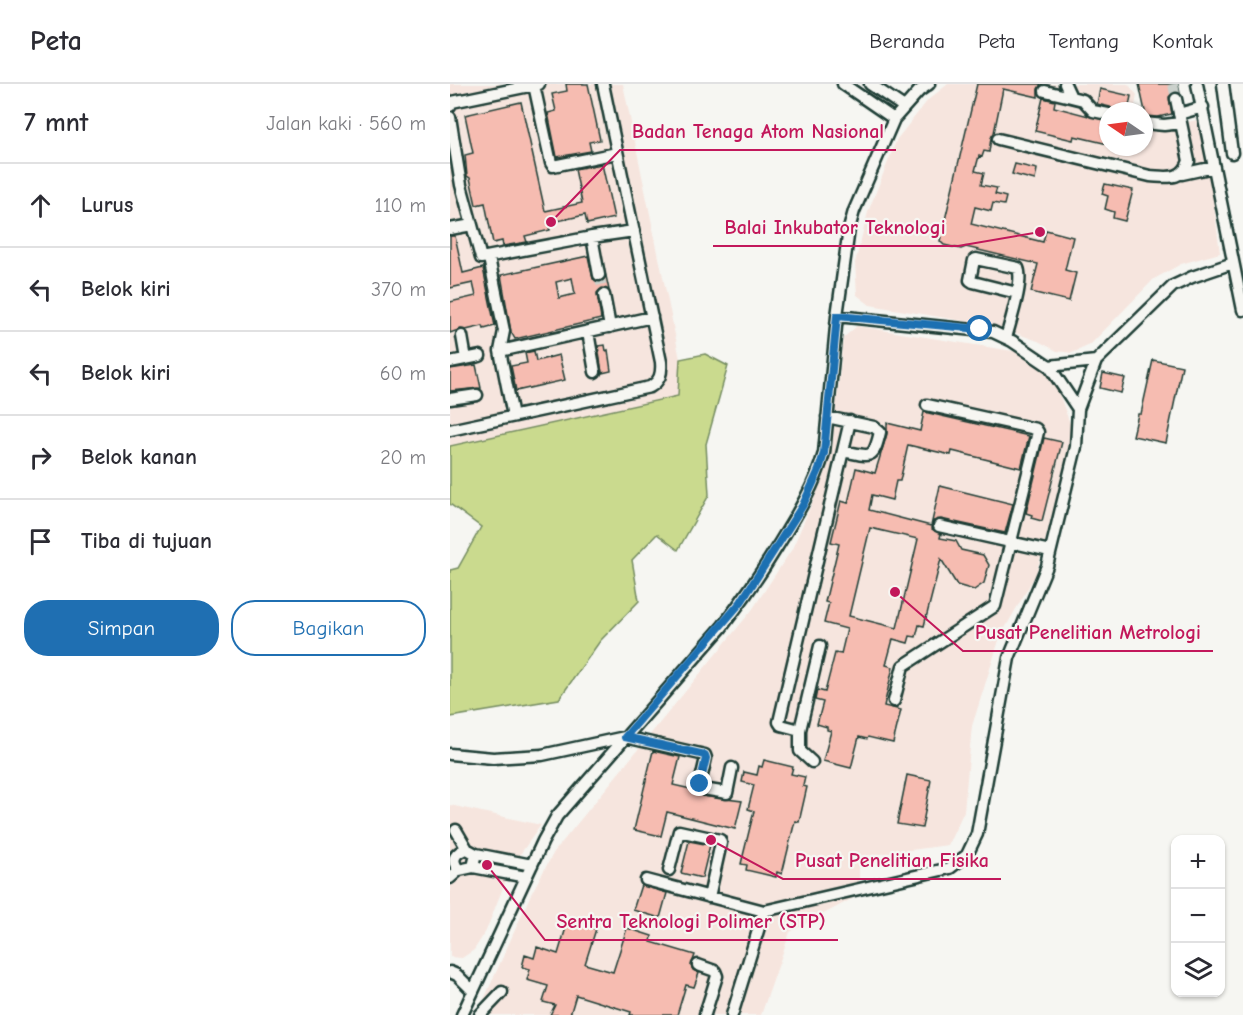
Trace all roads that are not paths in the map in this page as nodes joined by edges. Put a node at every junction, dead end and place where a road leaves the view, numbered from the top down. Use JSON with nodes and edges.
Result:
{"nodes":[{"id":1,"x":539,"y":84,"type":"edge"},
{"id":2,"x":603,"y":84,"type":"edge"},
{"id":3,"x":843,"y":84,"type":"edge"},
{"id":4,"x":870,"y":84,"type":"edge"},
{"id":5,"x":929,"y":84,"type":"edge"},
{"id":6,"x":1065,"y":84,"type":"edge"},
{"id":7,"x":1197,"y":84,"type":"edge"},
{"id":8,"x":1223,"y":84,"type":"edge"},
{"id":9,"x":534,"y":85,"type":"edge"},
{"id":10,"x":508,"y":87,"type":"edge"},
{"id":11,"x":1046,"y":91,"type":"dead end"},
{"id":12,"x":1071,"y":97,"type":"junction"},
{"id":13,"x":1176,"y":99,"type":"tunnel mouth"},
{"id":14,"x":450,"y":106,"type":"edge"},
{"id":15,"x":904,"y":107,"type":"junction"},
{"id":16,"x":1203,"y":107,"type":"junction"},
{"id":17,"x":1099,"y":112,"type":"edge"},
{"id":18,"x":450,"y":117,"type":"edge"},
{"id":19,"x":894,"y":119,"type":"junction"},
{"id":20,"x":1180,"y":119,"type":"junction"},
{"id":21,"x":1153,"y":124,"type":"edge"},
{"id":22,"x":998,"y":139,"type":"dead end"},
{"id":23,"x":616,"y":153,"type":"junction"},
{"id":24,"x":1232,"y":153,"type":"dead end"},
{"id":25,"x":1214,"y":167,"type":"junction"},
{"id":26,"x":1182,"y":174,"type":"junction"},
{"id":27,"x":456,"y":187,"type":"edge"},
{"id":28,"x":472,"y":225,"type":"junction"},
{"id":29,"x":450,"y":229,"type":"edge"},
{"id":30,"x":634,"y":231,"type":"junction"},
{"id":31,"x":592,"y":237,"type":"junction"},
{"id":32,"x":489,"y":258,"type":"junction"},
{"id":33,"x":1233,"y":262,"type":"junction"},
{"id":34,"x":599,"y":275,"type":"tunnel mouth"},
{"id":35,"x":1017,"y":293,"type":"junction"},
{"id":36,"x":603,"y":295,"type":"tunnel mouth"},
{"id":37,"x":1243,"y":310,"type":"edge"},
{"id":38,"x":837,"y":316,"type":"junction"},
{"id":39,"x":652,"y":317,"type":"junction"},
{"id":40,"x":610,"y":327,"type":"junction"},
{"id":41,"x":588,"y":332,"type":"junction"},
{"id":42,"x":462,"y":336,"type":"dead end"},
{"id":43,"x":1006,"y":338,"type":"junction"},
{"id":44,"x":500,"y":351,"type":"junction"},
{"id":45,"x":480,"y":356,"type":"dead end"},
{"id":46,"x":466,"y":359,"type":"junction"},
{"id":47,"x":1096,"y":361,"type":"junction"},
{"id":48,"x":450,"y":362,"type":"edge"},
{"id":49,"x":1049,"y":366,"type":"junction"},
{"id":50,"x":595,"y":372,"type":"dead end"},
{"id":51,"x":477,"y":395,"type":"dead end"},
{"id":52,"x":450,"y":399,"type":"edge"},
{"id":53,"x":927,"y":405,"type":"dead end"},
{"id":54,"x":1078,"y":409,"type":"junction"},
{"id":55,"x":513,"y":416,"type":"junction"},
{"id":56,"x":827,"y":417,"type":"junction"},
{"id":57,"x":850,"y":422,"type":"junction"},
{"id":58,"x":450,"y":430,"type":"edge"},
{"id":59,"x":843,"y":451,"type":"junction"},
{"id":60,"x":939,"y":526,"type":"dead end"},
{"id":61,"x":1012,"y":543,"type":"junction"},
{"id":62,"x":1050,"y":551,"type":"junction"},
{"id":63,"x":820,"y":646,"type":"dead end"},
{"id":64,"x":894,"y":701,"type":"dead end"},
{"id":65,"x":800,"y":730,"type":"junction"},
{"id":66,"x":625,"y":737,"type":"junction"},
{"id":67,"x":450,"y":754,"type":"edge"},
{"id":68,"x":812,"y":762,"type":"dead end"},
{"id":69,"x":732,"y":768,"type":"dead end"},
{"id":70,"x":456,"y":830,"type":"dead end"},
{"id":71,"x":472,"y":852,"type":"junction"},
{"id":72,"x":532,"y":865,"type":"junction"},
{"id":73,"x":473,"y":867,"type":"junction"},
{"id":74,"x":459,"y":870,"type":"junction"},
{"id":75,"x":669,"y":870,"type":"dead end"},
{"id":76,"x":526,"y":877,"type":"junction"},
{"id":77,"x":450,"y":878,"type":"edge"},
{"id":78,"x":646,"y":880,"type":"dead end"},
{"id":79,"x":709,"y":897,"type":"junction"},
{"id":80,"x":764,"y":911,"type":"junction"},
{"id":81,"x":698,"y":965,"type":"dead end"},
{"id":82,"x":450,"y":972,"type":"edge"},
{"id":83,"x":473,"y":991,"type":"junction"},
{"id":84,"x":502,"y":992,"type":"dead end"},
{"id":85,"x":464,"y":1010,"type":"edge"},
{"id":86,"x":480,"y":1015,"type":"edge"},
{"id":87,"x":703,"y":1015,"type":"edge"},
{"id":88,"x":732,"y":1015,"type":"edge"}],
"edges":[{"from":1,"to":9,"type":"lane"},
{"from":2,"to":23,"type":"lane"},
{"from":3,"to":19,"type":"lane"},
{"from":4,"to":15,"type":"lane"},
{"from":5,"to":15,"type":"lane"},
{"from":6,"to":12,"type":"lane"},
{"from":7,"to":16,"type":"lane"},
{"from":8,"to":24,"type":"lane"},
{"from":9,"to":10,"type":"lane"},
{"from":9,"to":23,"type":"lane"},
{"from":10,"to":14,"type":"lane"},
{"from":11,"to":12,"type":"lane"},
{"from":12,"to":17,"type":"lane"},
{"from":13,"to":20,"type":"lane"},
{"from":15,"to":19,"type":"lane"},
{"from":16,"to":20,"type":"lane"},
{"from":16,"to":25,"type":"lane"},
{"from":18,"to":27,"type":"lane"},
{"from":19,"to":38,"type":"lane"},
{"from":20,"to":21,"type":"lane"},
{"from":20,"to":26,"type":"lane"},
{"from":22,"to":26,"type":"lane"},
{"from":23,"to":30,"type":"lane"},
{"from":25,"to":26,"type":"lane"},
{"from":25,"to":33,"type":"lane"},
{"from":27,"to":28,"type":"lane"},
{"from":28,"to":29,"type":"lane"},
{"from":28,"to":32,"type":"lane"},
{"from":30,"to":31,"type":"lane"},
{"from":30,"to":39,"type":"lane"},
{"from":31,"to":32,"type":"lane"},
{"from":31,"to":34,"type":"lane"},
{"from":32,"to":44,"type":"lane"},
{"from":33,"to":37,"type":"lane"},
{"from":33,"to":47,"type":"lane"},
{"from":35,"to":35,"type":"lane"},
{"from":35,"to":43,"type":"lane"},
{"from":36,"to":40,"type":"lane"},
{"from":38,"to":43,"type":"lane"},
{"from":38,"to":56,"type":"lane"},
{"from":39,"to":40,"type":"lane"},
{"from":39,"to":55,"type":"lane"},
{"from":40,"to":41,"type":"lane"},
{"from":41,"to":44,"type":"lane"},
{"from":41,"to":50,"type":"lane"},
{"from":42,"to":46,"type":"lane"},
{"from":43,"to":49,"type":"lane"},
{"from":44,"to":55,"type":"lane"},
{"from":45,"to":46,"type":"lane"},
{"from":46,"to":48,"type":"lane"},
{"from":47,"to":49,"type":"lane"},
{"from":47,"to":54,"type":"lane"},
{"from":49,"to":54,"type":"lane"},
{"from":51,"to":52,"type":"lane"},
{"from":53,"to":61,"type":"lane"},
{"from":54,"to":62,"type":"lane"},
{"from":55,"to":58,"type":"lane"},
{"from":56,"to":57,"type":"lane"},
{"from":56,"to":66,"type":"lane"},
{"from":57,"to":59,"type":"lane"},
{"from":57,"to":59,"type":"lane"},
{"from":59,"to":65,"type":"lane"},
{"from":60,"to":61,"type":"lane"},
{"from":61,"to":62,"type":"lane"},
{"from":61,"to":64,"type":"lane"},
{"from":62,"to":80,"type":"lane"},
{"from":63,"to":65,"type":"lane"},
{"from":65,"to":68,"type":"lane"},
{"from":66,"to":67,"type":"lane"},
{"from":66,"to":69,"type":"lane"},
{"from":66,"to":72,"type":"lane"},
{"from":70,"to":71,"type":"lane"},
{"from":71,"to":72,"type":"lane"},
{"from":71,"to":73,"type":"lane"},
{"from":71,"to":74,"type":"lane"},
{"from":72,"to":76,"type":"lane"},
{"from":73,"to":74,"type":"lane"},
{"from":73,"to":76,"type":"lane"},
{"from":74,"to":77,"type":"lane"},
{"from":75,"to":79,"type":"lane"},
{"from":76,"to":83,"type":"lane"},
{"from":78,"to":79,"type":"lane"},
{"from":79,"to":80,"type":"lane"},
{"from":80,"to":88,"type":"lane"},
{"from":81,"to":87,"type":"lane"},
{"from":82,"to":83,"type":"lane"},
{"from":83,"to":85,"type":"lane"},
{"from":84,"to":86,"type":"lane"},
{"from":85,"to":86,"type":"lane"}]}
